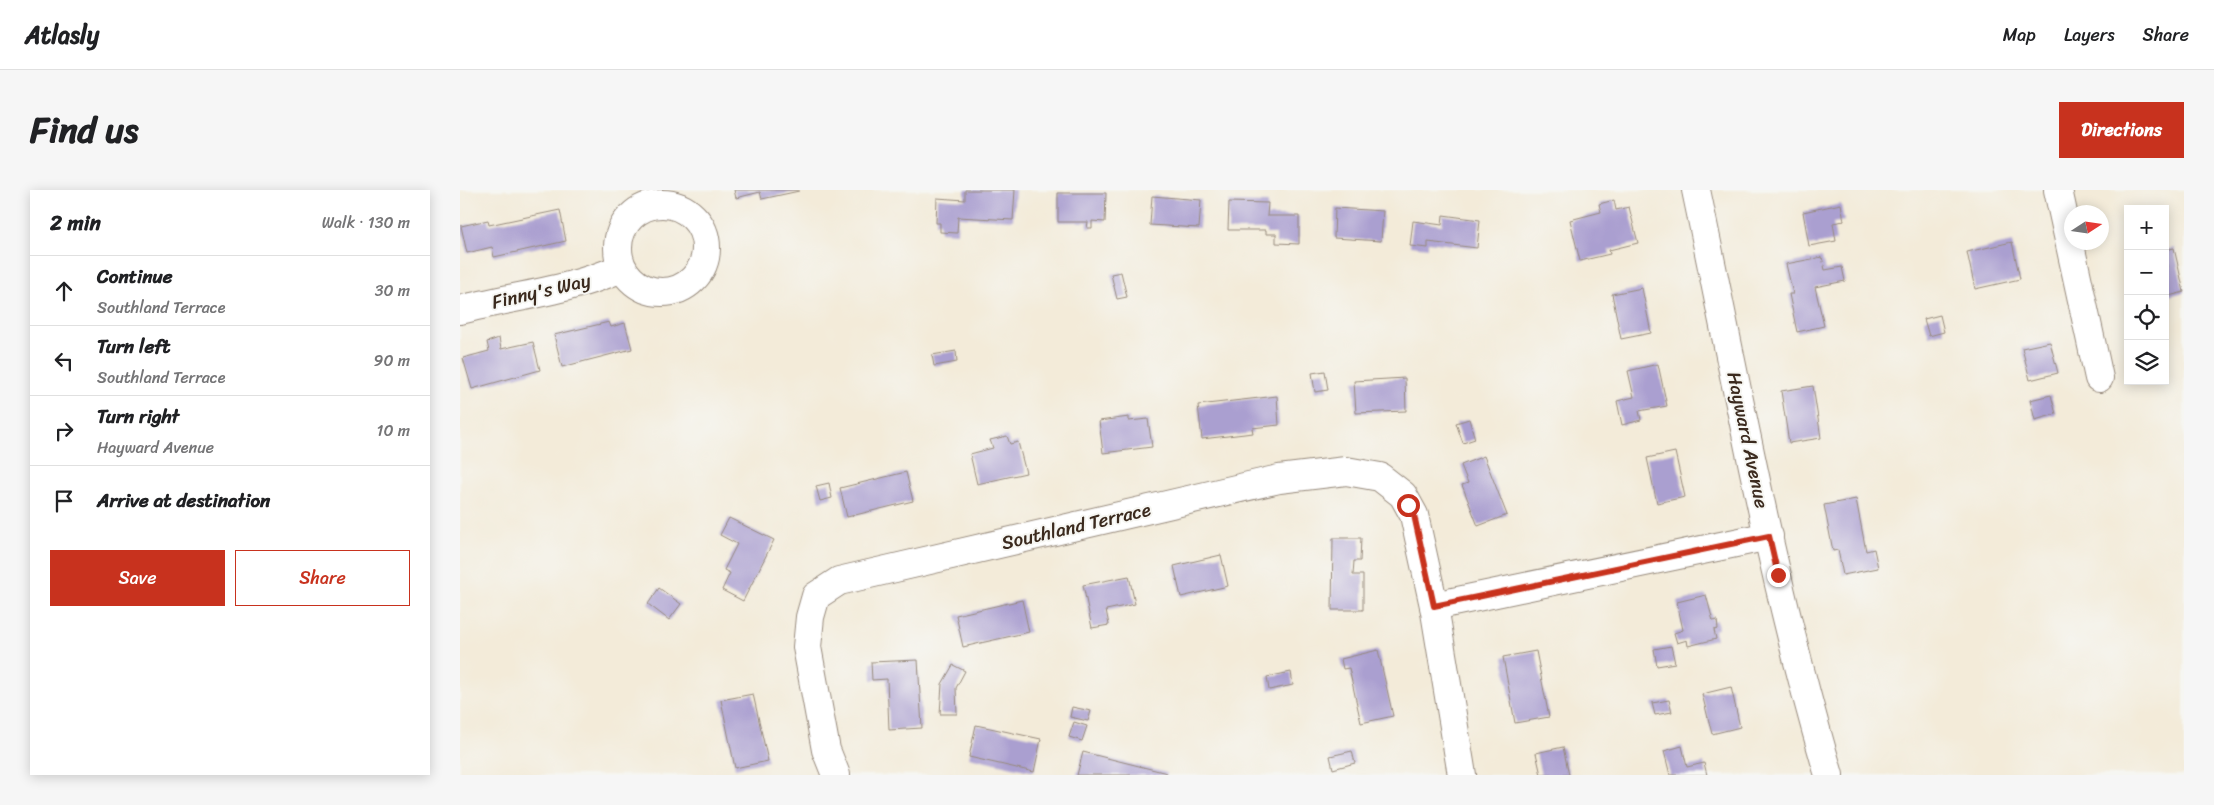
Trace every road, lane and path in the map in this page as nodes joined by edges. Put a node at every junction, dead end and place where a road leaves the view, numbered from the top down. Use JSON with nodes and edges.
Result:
{"nodes":[{"id":1,"x":1696,"y":190,"type":"edge"},
{"id":2,"x":2058,"y":190,"type":"edge"},
{"id":3,"x":622,"y":268,"type":"dead end"},
{"id":4,"x":460,"y":310,"type":"edge"},
{"id":5,"x":2099,"y":378,"type":"dead end"},
{"id":6,"x":1769,"y":536,"type":"junction"},
{"id":7,"x":1434,"y":606,"type":"junction"},
{"id":8,"x":836,"y":775,"type":"edge"},
{"id":9,"x":1462,"y":775,"type":"edge"},
{"id":10,"x":1829,"y":775,"type":"edge"}],
"edges":[{"from":1,"to":6,"type":"street","name":"Hayward Avenue"},
{"from":2,"to":5,"type":"street"},
{"from":3,"to":4,"type":"street","name":"Finny's Way"},
{"from":6,"to":7,"type":"street"},
{"from":6,"to":10,"type":"street","name":"Hayward Avenue"},
{"from":7,"to":8,"type":"street","name":"Southland Terrace"},
{"from":7,"to":9,"type":"street","name":"Southland Terrace"}]}
